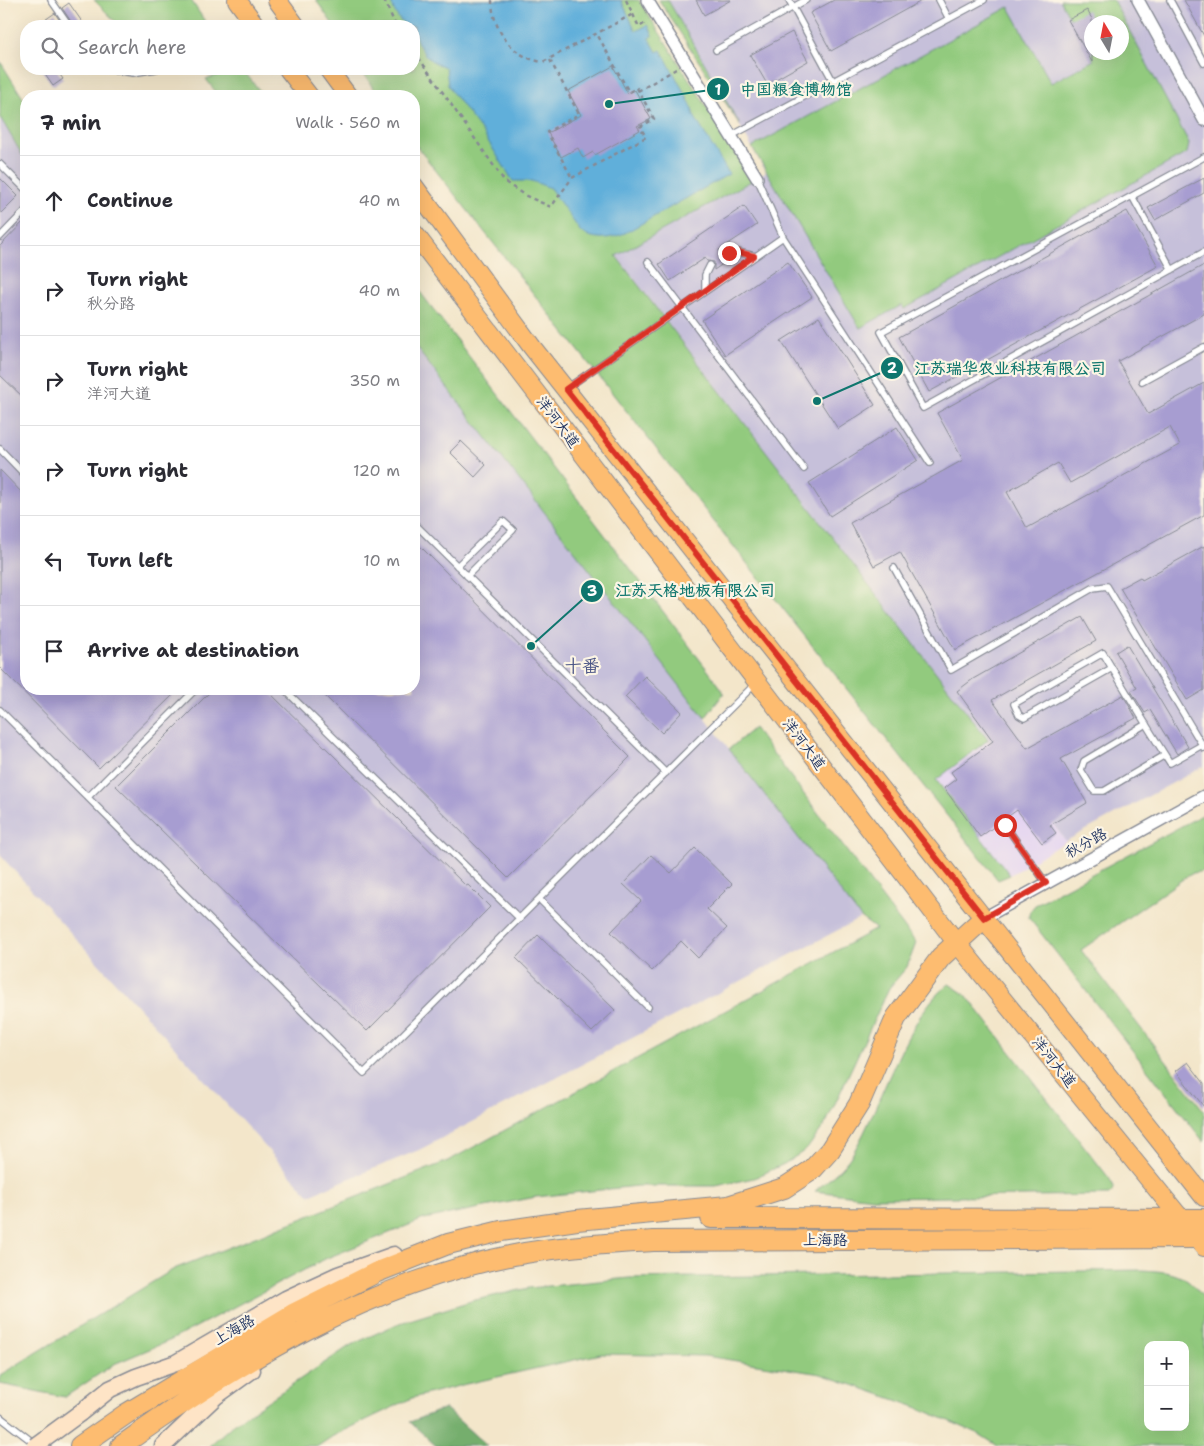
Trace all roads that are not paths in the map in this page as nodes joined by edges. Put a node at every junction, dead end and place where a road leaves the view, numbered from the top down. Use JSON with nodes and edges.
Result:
{"nodes":[{"id":1,"x":51,"y":0,"type":"edge"},
{"id":2,"x":237,"y":0,"type":"edge"},
{"id":3,"x":277,"y":0,"type":"edge"},
{"id":4,"x":647,"y":0,"type":"edge"},
{"id":5,"x":789,"y":0,"type":"edge"},
{"id":6,"x":806,"y":0,"type":"edge"},
{"id":7,"x":939,"y":0,"type":"edge"},
{"id":8,"x":984,"y":0,"type":"edge"},
{"id":9,"x":1138,"y":0,"type":"edge"},
{"id":10,"x":1170,"y":0,"type":"edge"},
{"id":11,"x":793,"y":7,"type":"junction"},
{"id":12,"x":949,"y":19,"type":"junction"},
{"id":13,"x":65,"y":20,"type":"edge"},
{"id":14,"x":252,"y":20,"type":"edge"},
{"id":15,"x":292,"y":20,"type":"edge"},
{"id":16,"x":716,"y":50,"type":"dead end"},
{"id":17,"x":1201,"y":51,"type":"edge"},
{"id":18,"x":1204,"y":63,"type":"edge"},
{"id":19,"x":293,"y":75,"type":"edge"},
{"id":20,"x":332,"y":75,"type":"edge"},
{"id":21,"x":833,"y":81,"type":"junction"},
{"id":22,"x":304,"y":90,"type":"edge"},
{"id":23,"x":344,"y":90,"type":"edge"},
{"id":24,"x":1204,"y":120,"type":"edge"},
{"id":25,"x":731,"y":136,"type":"junction"},
{"id":26,"x":1204,"y":157,"type":"edge"},
{"id":27,"x":0,"y":164,"type":"edge"},
{"id":28,"x":756,"y":178,"type":"joint"},
{"id":29,"x":20,"y":184,"type":"edge"},
{"id":30,"x":420,"y":194,"type":"edge"},
{"id":31,"x":1132,"y":196,"type":"junction"},
{"id":32,"x":20,"y":216,"type":"edge"},
{"id":33,"x":0,"y":237,"type":"edge"},
{"id":34,"x":783,"y":237,"type":"junction"},
{"id":35,"x":420,"y":242,"type":"edge"},
{"id":36,"x":1204,"y":252,"type":"edge"},
{"id":37,"x":724,"y":256,"type":"dead end"},
{"id":38,"x":754,"y":256,"type":"junction"},
{"id":39,"x":648,"y":262,"type":"dead end"},
{"id":40,"x":710,"y":265,"type":"dead end"},
{"id":41,"x":1172,"y":270,"type":"junction"},
{"id":42,"x":705,"y":291,"type":"junction"},
{"id":43,"x":682,"y":307,"type":"junction"},
{"id":44,"x":1204,"y":347,"type":"edge"},
{"id":45,"x":1142,"y":380,"type":"dead end"},
{"id":46,"x":566,"y":389,"type":"junction"},
{"id":47,"x":0,"y":449,"type":"edge"},
{"id":48,"x":930,"y":463,"type":"dead end"},
{"id":49,"x":804,"y":469,"type":"dead end"},
{"id":50,"x":20,"y":470,"type":"edge"},
{"id":51,"x":420,"y":529,"type":"edge"},
{"id":52,"x":457,"y":566,"type":"junction"},
{"id":53,"x":894,"y":568,"type":"dead end"},
{"id":54,"x":467,"y":576,"type":"junction"},
{"id":55,"x":1112,"y":668,"type":"junction"},
{"id":56,"x":757,"y":682,"type":"junction"},
{"id":57,"x":190,"y":695,"type":"edge"},
{"id":58,"x":290,"y":695,"type":"edge"},
{"id":59,"x":0,"y":710,"type":"edge"},
{"id":60,"x":1146,"y":724,"type":"junction"},
{"id":61,"x":1203,"y":747,"type":"edge"},
{"id":62,"x":1165,"y":755,"type":"junction"},
{"id":63,"x":666,"y":773,"type":"junction"},
{"id":64,"x":1204,"y":796,"type":"edge"},
{"id":65,"x":88,"y":797,"type":"junction"},
{"id":66,"x":1005,"y":825,"type":"dead end"},
{"id":67,"x":1046,"y":883,"type":"junction"},
{"id":68,"x":539,"y":899,"type":"junction"},
{"id":69,"x":520,"y":918,"type":"junction"},
{"id":70,"x":984,"y":918,"type":"junction"},
{"id":71,"x":956,"y":942,"type":"junction"},
{"id":72,"x":648,"y":1007,"type":"dead end"},
{"id":73,"x":1204,"y":1197,"type":"edge"},
{"id":74,"x":1181,"y":1218,"type":"junction"},
{"id":75,"x":1204,"y":1219,"type":"edge"},
{"id":76,"x":577,"y":1220,"type":"junction"},
{"id":77,"x":1202,"y":1239,"type":"edge"},
{"id":78,"x":448,"y":1244,"type":"junction"},
{"id":79,"x":448,"y":1272,"type":"junction"},
{"id":80,"x":0,"y":1417,"type":"edge"},
{"id":81,"x":37,"y":1446,"type":"edge"},
{"id":82,"x":80,"y":1446,"type":"edge"},
{"id":83,"x":121,"y":1446,"type":"edge"},
{"id":84,"x":163,"y":1446,"type":"edge"}],
"edges":[{"from":1,"to":13,"type":"lane"},
{"from":2,"to":14,"type":"main road"},
{"from":3,"to":15,"type":"main road"},
{"from":4,"to":25,"type":"street"},
{"from":5,"to":11,"type":"lane"},
{"from":6,"to":11,"type":"lane"},
{"from":7,"to":12,"type":"lane"},
{"from":8,"to":12,"type":"lane"},
{"from":9,"to":24,"type":"street"},
{"from":10,"to":17,"type":"lane"},
{"from":11,"to":16,"type":"lane"},
{"from":11,"to":21,"type":"lane"},
{"from":12,"to":21,"type":"lane"},
{"from":17,"to":18,"type":"lane"},
{"from":19,"to":22,"type":"main road"},
{"from":20,"to":23,"type":"main road"},
{"from":21,"to":25,"type":"lane"},
{"from":25,"to":28,"type":"street"},
{"from":26,"to":31,"type":"lane"},
{"from":27,"to":29,"type":"lane"},
{"from":28,"to":34,"type":"lane"},
{"from":30,"to":46,"type":"main road","name":"洋河大道"},
{"from":31,"to":41,"type":"lane"},
{"from":31,"to":41,"type":"lane"},
{"from":32,"to":33,"type":"lane"},
{"from":34,"to":38,"type":"lane"},
{"from":34,"to":48,"type":"lane"},
{"from":35,"to":56,"type":"main road","name":"洋河大道"},
{"from":36,"to":41,"type":"lane"},
{"from":37,"to":38,"type":"lane"},
{"from":38,"to":42,"type":"lane"},
{"from":39,"to":43,"type":"lane"},
{"from":40,"to":42,"type":"lane"},
{"from":42,"to":43,"type":"lane"},
{"from":43,"to":46,"type":"lane"},
{"from":43,"to":49,"type":"lane"},
{"from":44,"to":45,"type":"lane"},
{"from":46,"to":70,"type":"main road","name":"洋河大道"},
{"from":47,"to":50,"type":"lane"},
{"from":51,"to":52,"type":"lane"},
{"from":52,"to":54,"type":"lane"},
{"from":52,"to":54,"type":"lane"},
{"from":53,"to":61,"type":"lane"},
{"from":54,"to":63,"type":"lane"},
{"from":55,"to":55,"type":"lane"},
{"from":55,"to":60,"type":"lane"},
{"from":56,"to":63,"type":"lane"},
{"from":56,"to":71,"type":"main road","name":"洋河大道"},
{"from":57,"to":65,"type":"lane"},
{"from":58,"to":69,"type":"lane"},
{"from":59,"to":65,"type":"lane"},
{"from":60,"to":62,"type":"lane"},
{"from":60,"to":62,"type":"lane"},
{"from":61,"to":62,"type":"lane"},
{"from":63,"to":68,"type":"lane"},
{"from":64,"to":67,"type":"street","name":"秋分路"},
{"from":65,"to":69,"type":"lane"},
{"from":66,"to":67,"type":"lane"},
{"from":67,"to":70,"type":"street","name":"秋分路"},
{"from":68,"to":69,"type":"lane"},
{"from":68,"to":72,"type":"lane"},
{"from":70,"to":71,"type":"highway","name":"上海路"},
{"from":70,"to":73,"type":"main road","name":"洋河大道"},
{"from":71,"to":74,"type":"main road","name":"洋河大道"},
{"from":71,"to":76,"type":"highway","name":"上海路"},
{"from":74,"to":75,"type":"highway","name":"上海路"},
{"from":74,"to":76,"type":"highway","name":"上海路"},
{"from":74,"to":77,"type":"main road","name":"洋河大道"},
{"from":76,"to":78,"type":"highway","name":"上海路"},
{"from":77,"to":79,"type":"highway","name":"上海路"},
{"from":78,"to":81,"type":"main road","name":"上海路","bridge":true},
{"from":78,"to":82,"type":"highway","name":"上海路"},
{"from":79,"to":83,"type":"highway","name":"上海路"},
{"from":79,"to":84,"type":"main road","name":"上海路"},
{"from":80,"to":81,"type":"lane"}]}
